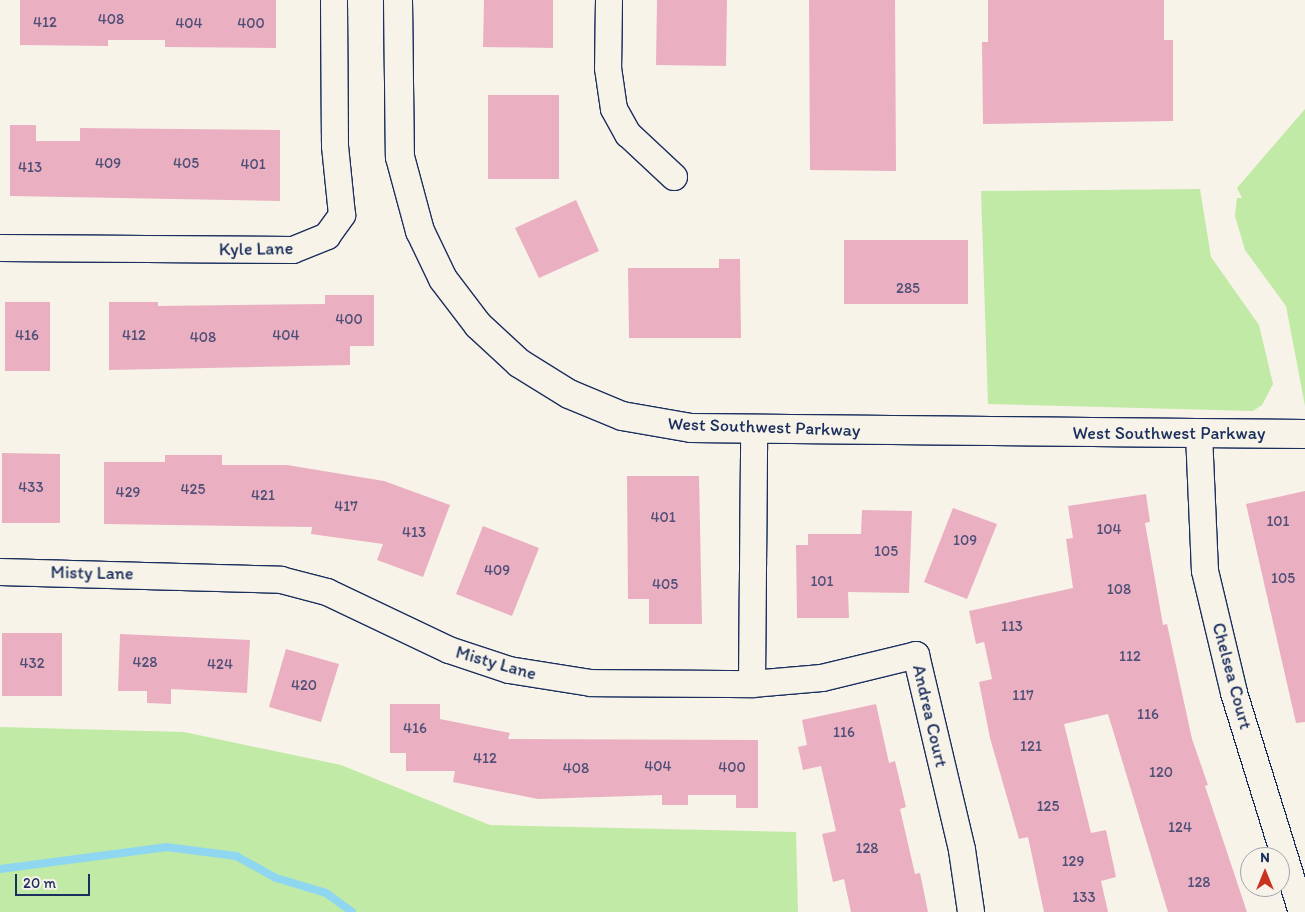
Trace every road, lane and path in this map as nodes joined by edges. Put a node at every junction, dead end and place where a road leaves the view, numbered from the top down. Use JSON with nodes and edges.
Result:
{"nodes":[{"id":1,"x":334,"y":0,"type":"edge"},
{"id":2,"x":398,"y":0,"type":"edge"},
{"id":3,"x":610,"y":0,"type":"edge"},
{"id":4,"x":674,"y":176,"type":"dead end"},
{"id":5,"x":0,"y":248,"type":"edge"},
{"id":6,"x":754,"y":430,"type":"junction"},
{"id":7,"x":1199,"y":434,"type":"junction"},
{"id":8,"x":1305,"y":434,"type":"edge"},
{"id":9,"x":0,"y":572,"type":"edge"},
{"id":10,"x":752,"y":684,"type":"junction"},
{"id":11,"x":971,"y":912,"type":"edge"},
{"id":12,"x":1302,"y":912,"type":"edge"}],
"edges":[{"from":1,"to":5,"type":"street","name":"Kyle Lane"},
{"from":2,"to":6,"type":"street","name":"West Southwest Parkway"},
{"from":3,"to":4,"type":"street"},
{"from":6,"to":7,"type":"street","name":"West Southwest Parkway"},
{"from":6,"to":10,"type":"street"},
{"from":7,"to":8,"type":"street","name":"West Southwest Parkway"},
{"from":7,"to":12,"type":"street","name":"Chelsea Court"},
{"from":9,"to":10,"type":"street","name":"Misty Lane"},
{"from":10,"to":11,"type":"street","name":"Andrea Court"}]}
